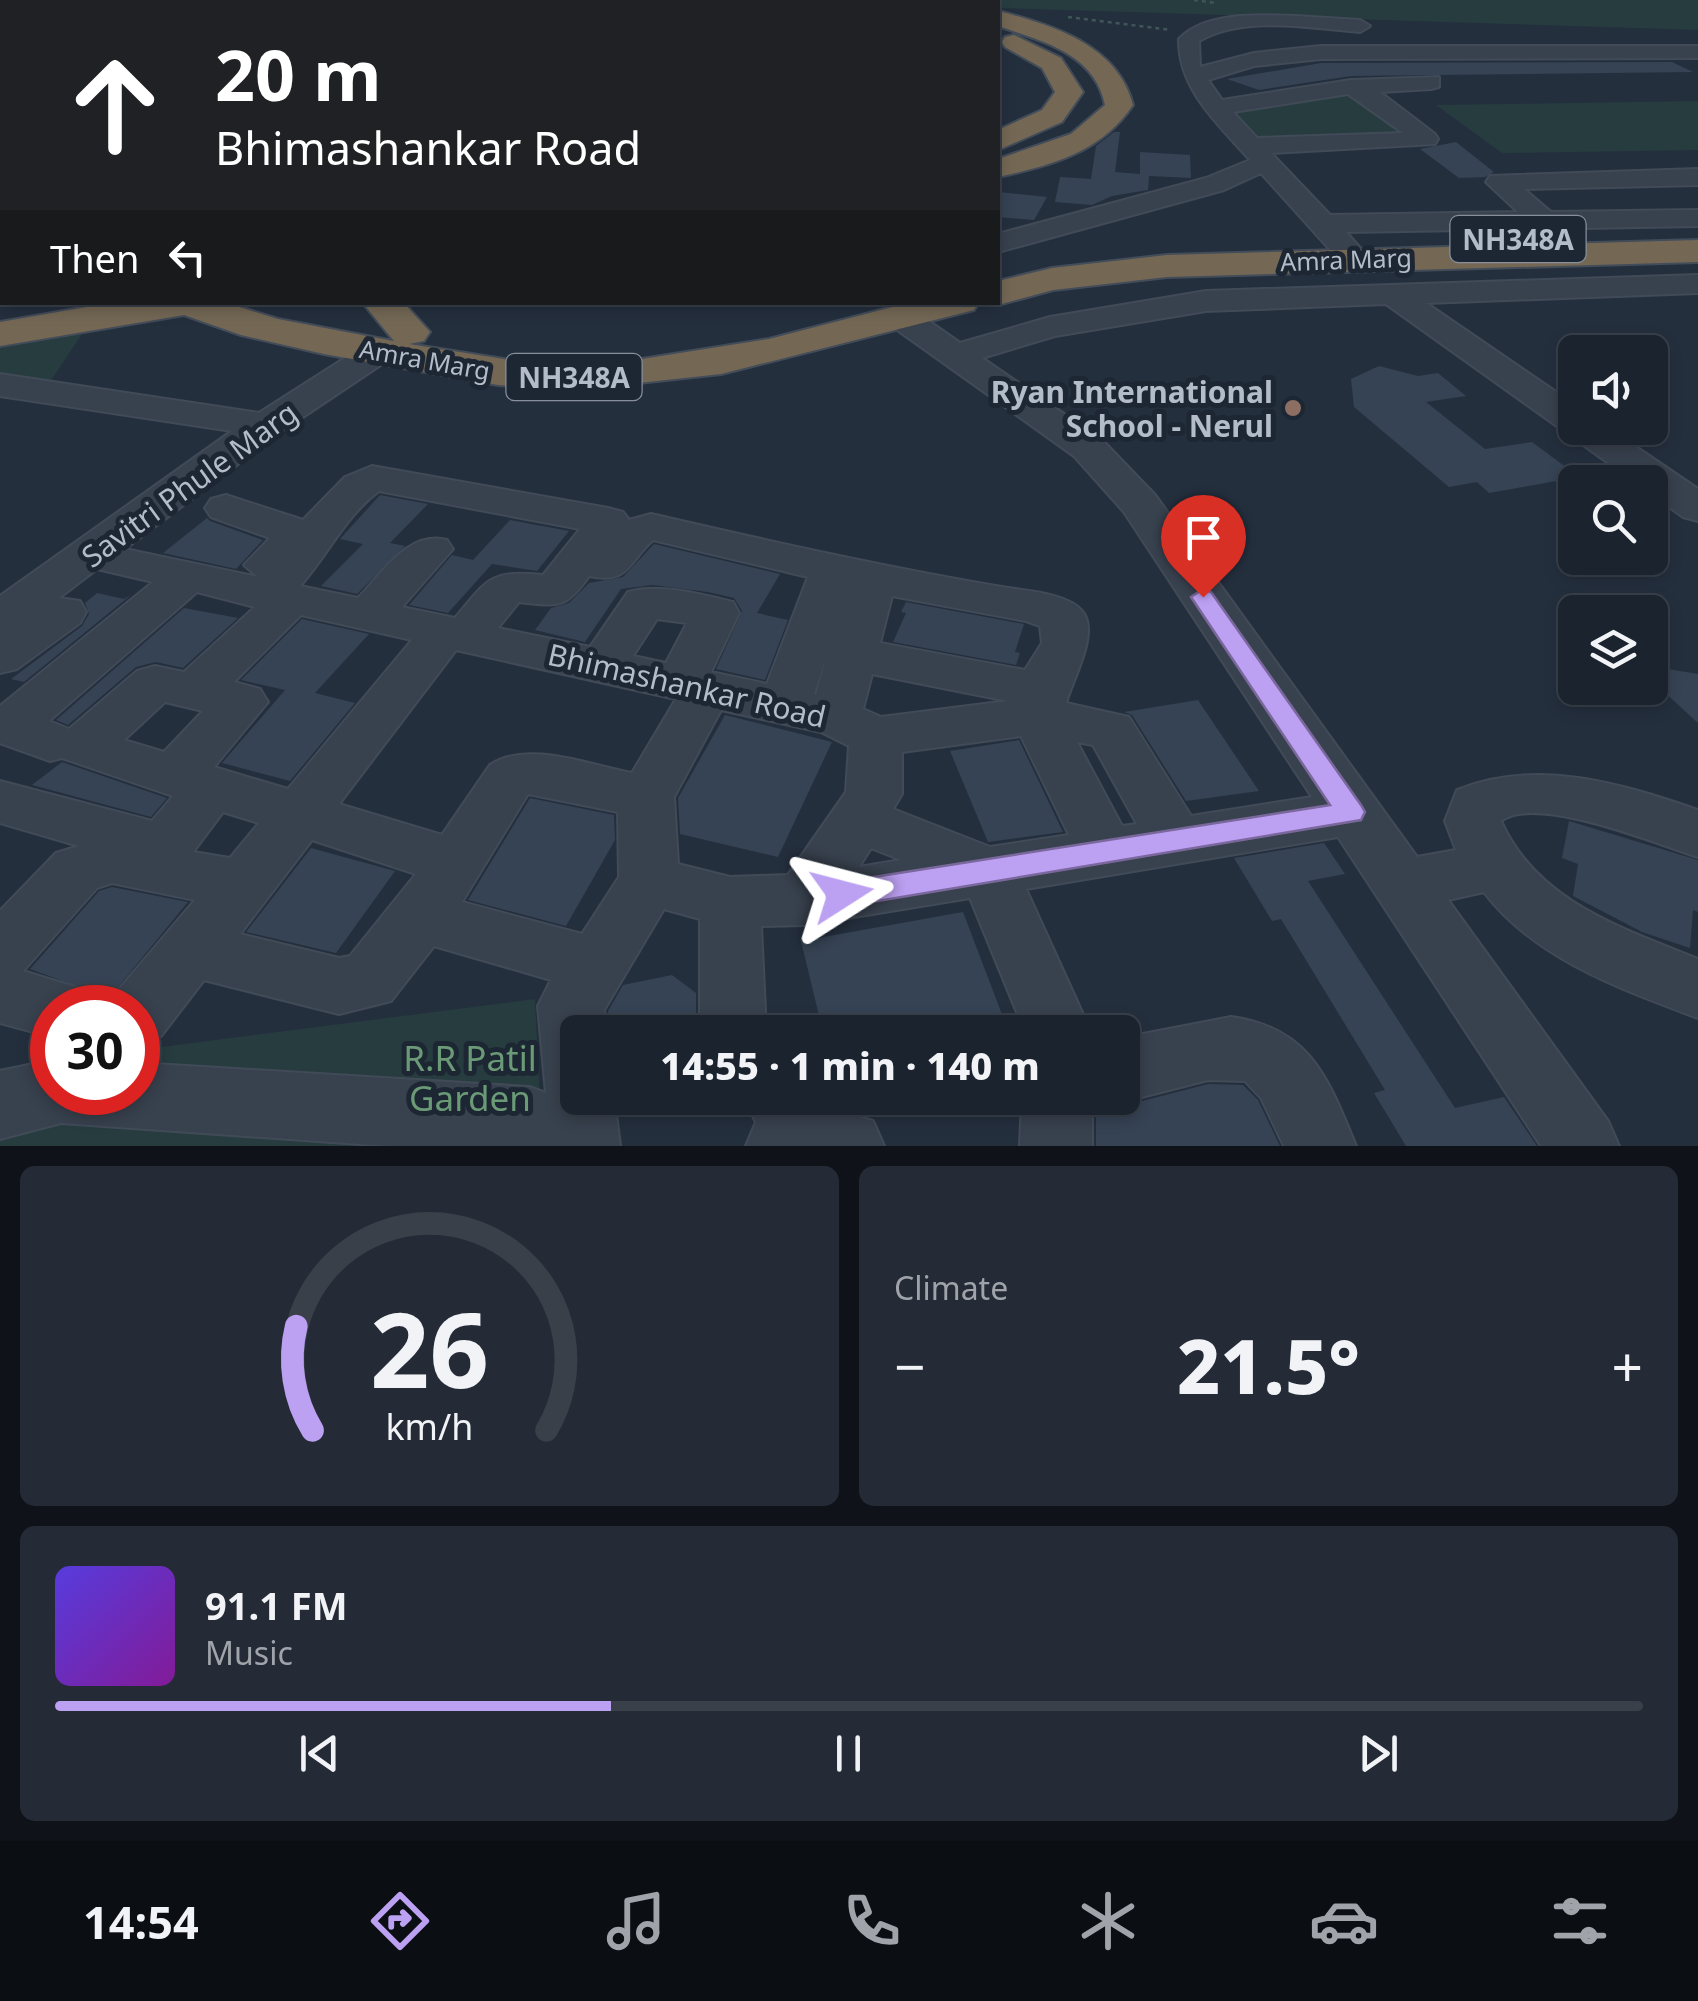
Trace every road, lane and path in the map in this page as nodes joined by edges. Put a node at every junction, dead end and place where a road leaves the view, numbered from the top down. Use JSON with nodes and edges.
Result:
{"nodes":[{"id":1,"x":223,"y":0,"type":"edge"},
{"id":2,"x":258,"y":0,"type":"edge"},
{"id":3,"x":1068,"y":18,"type":"dead end"},
{"id":4,"x":1000,"y":19,"type":"edge"},
{"id":5,"x":1372,"y":26,"type":"dead end"},
{"id":6,"x":1430,"y":29,"type":"dead end"},
{"id":7,"x":1197,"y":33,"type":"junction"},
{"id":8,"x":1000,"y":37,"type":"edge"},
{"id":9,"x":1491,"y":52,"type":"junction"},
{"id":10,"x":1698,"y":52,"type":"edge"},
{"id":11,"x":1080,"y":53,"type":"junction"},
{"id":12,"x":1042,"y":56,"type":"junction"},
{"id":13,"x":1523,"y":71,"type":"dead end"},
{"id":14,"x":1195,"y":77,"type":"junction"},
{"id":15,"x":1448,"y":82,"type":"dead end"},
{"id":16,"x":1352,"y":87,"type":"junction"},
{"id":17,"x":1080,"y":101,"type":"junction"},
{"id":18,"x":1216,"y":108,"type":"junction"},
{"id":19,"x":1000,"y":125,"type":"edge"},
{"id":20,"x":1000,"y":140,"type":"edge"},
{"id":21,"x":1000,"y":153,"type":"edge"},
{"id":22,"x":1258,"y":156,"type":"junction"},
{"id":23,"x":1000,"y":167,"type":"edge"},
{"id":24,"x":1698,"y":177,"type":"edge"},
{"id":25,"x":1698,"y":218,"type":"edge"},
{"id":26,"x":1545,"y":221,"type":"junction"},
{"id":27,"x":1698,"y":235,"type":"edge"},
{"id":28,"x":1337,"y":242,"type":"junction"},
{"id":29,"x":1000,"y":243,"type":"edge"},
{"id":30,"x":1698,"y":251,"type":"edge"},
{"id":31,"x":1000,"y":271,"type":"edge"},
{"id":32,"x":1698,"y":284,"type":"edge"},
{"id":33,"x":1000,"y":293,"type":"edge"},
{"id":34,"x":1392,"y":294,"type":"junction"},
{"id":35,"x":163,"y":305,"type":"edge"},
{"id":36,"x":201,"y":305,"type":"edge"},
{"id":37,"x":933,"y":305,"type":"edge"},
{"id":38,"x":97,"y":310,"type":"edge"},
{"id":39,"x":888,"y":310,"type":"edge"},
{"id":40,"x":0,"y":317,"type":"edge"},
{"id":41,"x":272,"y":317,"type":"edge"},
{"id":42,"x":389,"y":328,"type":"edge"},
{"id":43,"x":0,"y":334,"type":"edge"},
{"id":44,"x":955,"y":356,"type":"junction"},
{"id":45,"x":0,"y":385,"type":"edge"},
{"id":46,"x":1558,"y":410,"type":"edge"},
{"id":47,"x":266,"y":425,"type":"junction"},
{"id":48,"x":1607,"y":445,"type":"edge"},
{"id":49,"x":226,"y":508,"type":"dead end"},
{"id":50,"x":1698,"y":508,"type":"edge"},
{"id":51,"x":712,"y":542,"type":"junction"},
{"id":52,"x":432,"y":549,"type":"dead end"},
{"id":53,"x":92,"y":556,"type":"junction"},
{"id":54,"x":854,"y":574,"type":"junction"},
{"id":55,"x":568,"y":576,"type":"junction"},
{"id":56,"x":228,"y":590,"type":"junction"},
{"id":57,"x":671,"y":605,"type":"junction"},
{"id":58,"x":368,"y":615,"type":"junction"},
{"id":59,"x":0,"y":618,"type":"edge"},
{"id":60,"x":476,"y":638,"type":"junction"},
{"id":61,"x":850,"y":654,"type":"junction"},
{"id":62,"x":0,"y":657,"type":"edge"},
{"id":63,"x":602,"y":666,"type":"junction"},
{"id":64,"x":694,"y":686,"type":"junction"},
{"id":65,"x":196,"y":690,"type":"junction"},
{"id":66,"x":1041,"y":703,"type":"junction"},
{"id":67,"x":784,"y":706,"type":"junction"},
{"id":68,"x":31,"y":720,"type":"edge"},
{"id":69,"x":856,"y":727,"type":"junction"},
{"id":70,"x":0,"y":790,"type":"edge"},
{"id":71,"x":187,"y":790,"type":"junction"},
{"id":72,"x":646,"y":798,"type":"junction"},
{"id":73,"x":0,"y":802,"type":"edge"},
{"id":74,"x":1350,"y":812,"type":"junction"},
{"id":75,"x":298,"y":813,"type":"junction"},
{"id":76,"x":859,"y":820,"type":"junction"},
{"id":77,"x":1698,"y":835,"type":"edge"},
{"id":78,"x":1176,"y":840,"type":"junction"},
{"id":79,"x":1106,"y":851,"type":"junction"},
{"id":80,"x":457,"y":863,"type":"junction"},
{"id":81,"x":1498,"y":866,"type":"junction"},
{"id":82,"x":988,"y":871,"type":"junction"},
{"id":83,"x":649,"y":881,"type":"junction"},
{"id":84,"x":1400,"y":885,"type":"junction"},
{"id":85,"x":242,"y":886,"type":"junction"},
{"id":86,"x":805,"y":900,"type":"junction"},
{"id":87,"x":730,"y":902,"type":"junction"},
{"id":88,"x":421,"y":918,"type":"junction"},
{"id":89,"x":10,"y":929,"type":"edge"},
{"id":90,"x":190,"y":950,"type":"junction"},
{"id":91,"x":598,"y":966,"type":"junction"},
{"id":92,"x":160,"y":988,"type":"edge"},
{"id":93,"x":1698,"y":989,"type":"edge"},
{"id":94,"x":0,"y":994,"type":"edge"},
{"id":95,"x":30,"y":1002,"type":"edge"},
{"id":96,"x":571,"y":1015,"type":"edge"},
{"id":97,"x":733,"y":1015,"type":"edge"},
{"id":98,"x":1051,"y":1015,"type":"edge"},
{"id":99,"x":1140,"y":1066,"type":"edge"},
{"id":100,"x":160,"y":1096,"type":"edge"},
{"id":101,"x":30,"y":1098,"type":"edge"},
{"id":102,"x":0,"y":1106,"type":"edge"},
{"id":103,"x":560,"y":1111,"type":"edge"},
{"id":104,"x":1057,"y":1115,"type":"edge"},
{"id":105,"x":782,"y":1146,"type":"edge"},
{"id":106,"x":848,"y":1146,"type":"edge"},
{"id":107,"x":1056,"y":1146,"type":"edge"},
{"id":108,"x":1320,"y":1146,"type":"edge"},
{"id":109,"x":1583,"y":1146,"type":"edge"}],
"edges":[{"from":1,"to":2,"type":"street"},
{"from":3,"to":7,"type":"path"},
{"from":4,"to":11,"type":"highway"},
{"from":5,"to":7,"type":"street"},
{"from":6,"to":9,"type":"street"},
{"from":7,"to":14,"type":"street"},
{"from":8,"to":12,"type":"highway"},
{"from":9,"to":10,"type":"street"},
{"from":9,"to":13,"type":"street"},
{"from":9,"to":14,"type":"street"},
{"from":11,"to":17,"type":"highway"},
{"from":11,"to":23,"type":"highway"},
{"from":12,"to":17,"type":"highway"},
{"from":12,"to":19,"type":"highway"},
{"from":14,"to":18,"type":"street"},
{"from":15,"to":16,"type":"street"},
{"from":16,"to":18,"type":"street"},
{"from":16,"to":22,"type":"street"},
{"from":17,"to":20,"type":"highway"},
{"from":17,"to":21,"type":"highway"},
{"from":18,"to":22,"type":"street"},
{"from":22,"to":28,"type":"street"},
{"from":22,"to":29,"type":"street"},
{"from":24,"to":26,"type":"street"},
{"from":25,"to":26,"type":"street"},
{"from":26,"to":28,"type":"street"},
{"from":27,"to":28,"type":"highway","name":"Amra Marg","number":"NH348A"},
{"from":28,"to":30,"type":"highway","name":"Amra Marg","number":"NH348A"},
{"from":28,"to":31,"type":"highway","name":"Amra Marg","number":"NH348A"},
{"from":28,"to":33,"type":"highway","name":"Amra Marg","number":"NH348A"},
{"from":32,"to":34,"type":"street"},
{"from":34,"to":44,"type":"street"},
{"from":34,"to":46,"type":"street"},
{"from":35,"to":38,"type":"highway"},
{"from":36,"to":41,"type":"highway","name":"Amra Marg","number":"NH348A"},
{"from":37,"to":39,"type":"highway","name":"Amra Marg","number":"NH348A"},
{"from":38,"to":40,"type":"highway"},
{"from":38,"to":41,"type":"highway"},
{"from":38,"to":43,"type":"highway"},
{"from":39,"to":42,"type":"highway","name":"Amra Marg","number":"NH348A"},
{"from":39,"to":44,"type":"street"},
{"from":41,"to":42,"type":"highway","name":"Amra Marg","number":"NH348A"},
{"from":42,"to":47,"type":"street","name":"Savitri Phule Marg"},
{"from":44,"to":74,"type":"street"},
{"from":45,"to":47,"type":"street"},
{"from":47,"to":53,"type":"street","name":"Savitri Phule Marg"},
{"from":48,"to":50,"type":"street"},
{"from":49,"to":56,"type":"street"},
{"from":51,"to":54,"type":"street"},
{"from":51,"to":55,"type":"street"},
{"from":51,"to":57,"type":"street"},
{"from":52,"to":58,"type":"street"},
{"from":53,"to":56,"type":"street","name":"Bhimashankar Road"},
{"from":53,"to":59,"type":"street","name":"Savitri Phule Marg"},
{"from":54,"to":61,"type":"street"},
{"from":54,"to":66,"type":"street"},
{"from":54,"to":67,"type":"street"},
{"from":55,"to":56,"type":"street"},
{"from":55,"to":60,"type":"street"},
{"from":56,"to":58,"type":"street","name":"Bhimashankar Road"},
{"from":56,"to":62,"type":"street"},
{"from":56,"to":65,"type":"street"},
{"from":56,"to":68,"type":"street"},
{"from":57,"to":63,"type":"street"},
{"from":57,"to":64,"type":"street"},
{"from":58,"to":60,"type":"street","name":"Bhimashankar Road"},
{"from":60,"to":63,"type":"street","name":"Bhimashankar Road"},
{"from":60,"to":75,"type":"street"},
{"from":61,"to":66,"type":"street"},
{"from":61,"to":69,"type":"street"},
{"from":63,"to":64,"type":"street","name":"Bhimashankar Road"},
{"from":64,"to":67,"type":"street","name":"Bhimashankar Road"},
{"from":64,"to":72,"type":"street"},
{"from":65,"to":68,"type":"street"},
{"from":65,"to":71,"type":"street"},
{"from":66,"to":69,"type":"street","name":"Bhimashankar Road"},
{"from":66,"to":78,"type":"street"},
{"from":66,"to":79,"type":"street"},
{"from":67,"to":69,"type":"street","name":"Bhimashankar Road"},
{"from":68,"to":70,"type":"street"},
{"from":68,"to":71,"type":"street"},
{"from":69,"to":76,"type":"street"},
{"from":71,"to":73,"type":"street"},
{"from":71,"to":75,"type":"street"},
{"from":72,"to":80,"type":"street"},
{"from":72,"to":83,"type":"street"},
{"from":74,"to":78,"type":"street"},
{"from":74,"to":84,"type":"street"},
{"from":75,"to":80,"type":"street"},
{"from":75,"to":85,"type":"street"},
{"from":76,"to":82,"type":"street"},
{"from":76,"to":86,"type":"street"},
{"from":77,"to":81,"type":"street"},
{"from":78,"to":79,"type":"street"},
{"from":79,"to":82,"type":"street"},
{"from":80,"to":88,"type":"street"},
{"from":81,"to":84,"type":"street"},
{"from":81,"to":93,"type":"street"},
{"from":82,"to":86,"type":"street"},
{"from":82,"to":98,"type":"street"},
{"from":83,"to":87,"type":"street"},
{"from":83,"to":91,"type":"street"},
{"from":84,"to":109,"type":"street"},
{"from":85,"to":89,"type":"street"},
{"from":85,"to":90,"type":"street"},
{"from":86,"to":87,"type":"street"},
{"from":87,"to":97,"type":"street"},
{"from":88,"to":90,"type":"street"},
{"from":88,"to":91,"type":"street"},
{"from":90,"to":92,"type":"street"},
{"from":91,"to":96,"type":"street"},
{"from":94,"to":95,"type":"street"},
{"from":99,"to":108,"type":"street"},
{"from":100,"to":103,"type":"street"},
{"from":101,"to":102,"type":"street"},
{"from":104,"to":107,"type":"street"},
{"from":105,"to":106,"type":"street"}]}
